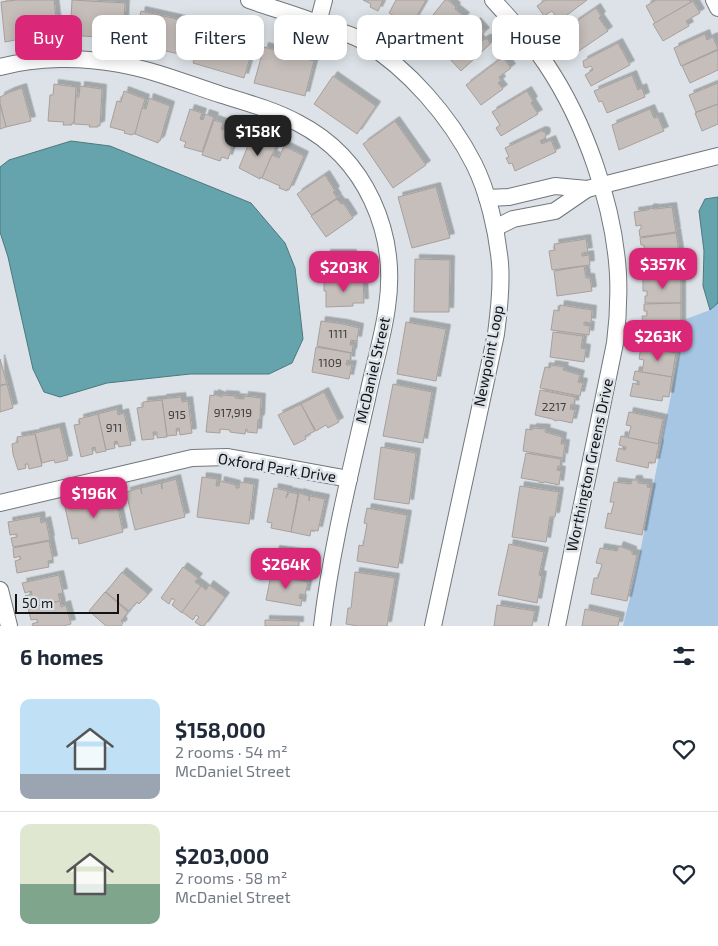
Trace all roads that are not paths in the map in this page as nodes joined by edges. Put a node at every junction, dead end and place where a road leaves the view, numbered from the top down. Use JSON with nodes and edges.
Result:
{"nodes":[{"id":1,"x":249,"y":0,"type":"edge"},
{"id":2,"x":324,"y":0,"type":"edge"},
{"id":3,"x":493,"y":0,"type":"edge"},
{"id":4,"x":714,"y":0,"type":"edge"},
{"id":5,"x":718,"y":8,"type":"edge"},
{"id":6,"x":294,"y":15,"type":"edge"},
{"id":7,"x":320,"y":15,"type":"edge"},
{"id":8,"x":347,"y":35,"type":"edge"},
{"id":9,"x":0,"y":67,"type":"edge"},
{"id":10,"x":718,"y":156,"type":"edge"},
{"id":11,"x":594,"y":187,"type":"junction"},
{"id":12,"x":487,"y":198,"type":"junction"},
{"id":13,"x":495,"y":228,"type":"junction"},
{"id":14,"x":349,"y":479,"type":"junction"},
{"id":15,"x":0,"y":503,"type":"edge"},
{"id":16,"x":0,"y":590,"type":"edge"},
{"id":17,"x":9,"y":626,"type":"edge"},
{"id":18,"x":322,"y":626,"type":"edge"},
{"id":19,"x":433,"y":626,"type":"edge"},
{"id":20,"x":557,"y":626,"type":"edge"}],
"edges":[{"from":1,"to":6,"type":"street","name":"Newpoint Loop"},
{"from":2,"to":7,"type":"street"},
{"from":3,"to":11,"type":"street","name":"Worthington Greens Drive"},
{"from":4,"to":5,"type":"street"},
{"from":8,"to":12,"type":"street","name":"Newpoint Loop"},
{"from":9,"to":14,"type":"street","name":"McDaniel Street"},
{"from":10,"to":11,"type":"street"},
{"from":11,"to":12,"type":"street"},
{"from":11,"to":13,"type":"street"},
{"from":11,"to":20,"type":"street","name":"Worthington Greens Drive"},
{"from":12,"to":13,"type":"street","name":"Newpoint Loop"},
{"from":13,"to":19,"type":"street","name":"Newpoint Loop"},
{"from":14,"to":15,"type":"street","name":"Oxford Park Drive"},
{"from":14,"to":18,"type":"street","name":"McDaniel Street"},
{"from":16,"to":17,"type":"street"}]}
